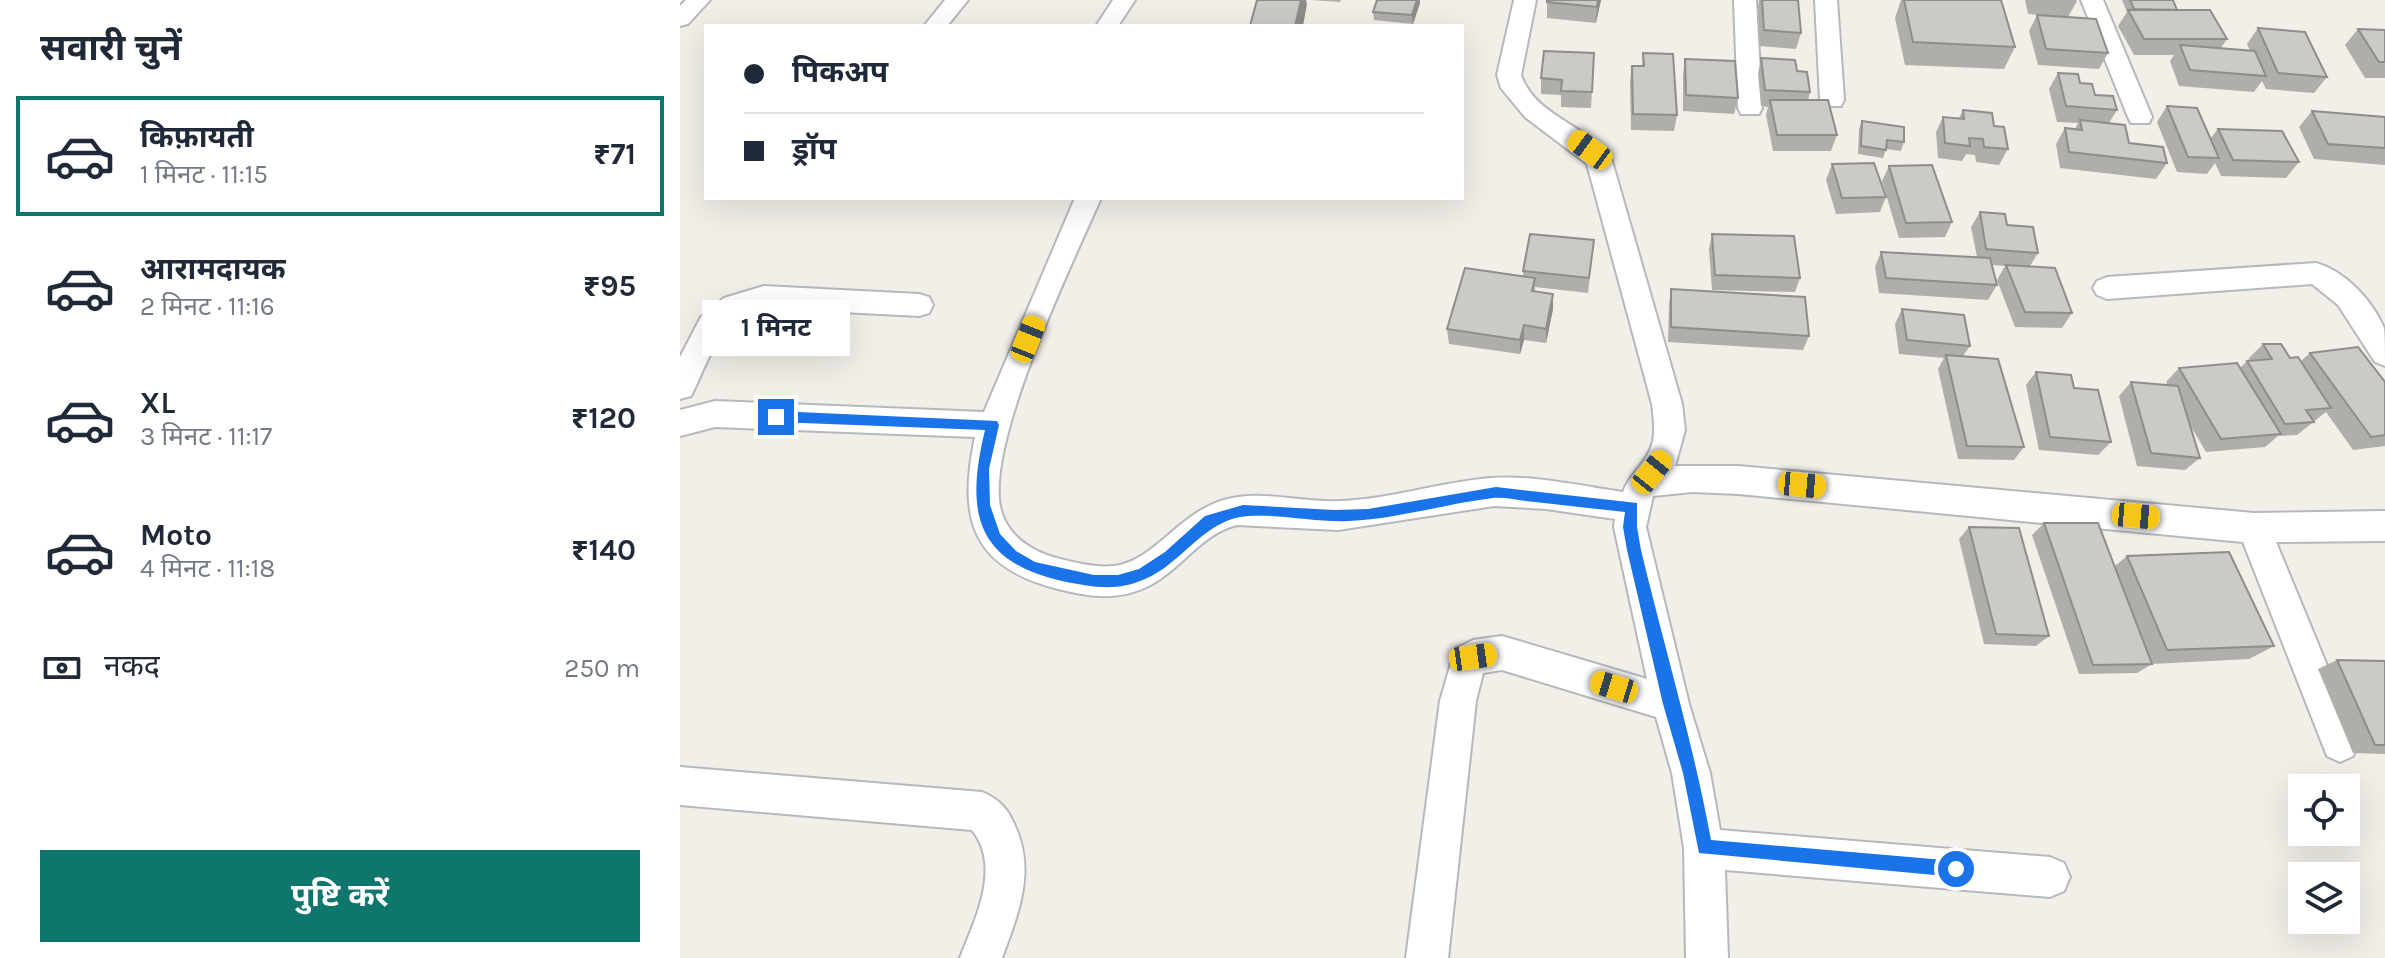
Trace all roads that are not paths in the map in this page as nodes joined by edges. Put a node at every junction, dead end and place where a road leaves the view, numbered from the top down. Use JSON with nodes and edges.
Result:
{"nodes":[{"id":1,"x":699,"y":0,"type":"edge"},
{"id":2,"x":957,"y":0,"type":"edge"},
{"id":3,"x":1106,"y":0,"type":"edge"},
{"id":4,"x":1124,"y":0,"type":"edge"},
{"id":5,"x":1525,"y":0,"type":"edge"},
{"id":6,"x":1745,"y":0,"type":"edge"},
{"id":7,"x":1826,"y":0,"type":"edge"},
{"id":8,"x":2092,"y":0,"type":"edge"},
{"id":9,"x":680,"y":19,"type":"edge"},
{"id":10,"x":937,"y":24,"type":"edge"},
{"id":11,"x":1108,"y":24,"type":"edge"},
{"id":12,"x":1832,"y":100,"type":"edge"},
{"id":13,"x":1750,"y":108,"type":"dead end"},
{"id":14,"x":2140,"y":117,"type":"dead end"},
{"id":15,"x":1087,"y":200,"type":"edge"},
{"id":16,"x":2107,"y":288,"type":"dead end"},
{"id":17,"x":919,"y":305,"type":"dead end"},
{"id":18,"x":2385,"y":354,"type":"edge"},
{"id":19,"x":680,"y":387,"type":"edge"},
{"id":20,"x":680,"y":423,"type":"edge"},
{"id":21,"x":993,"y":425,"type":"junction"},
{"id":22,"x":1637,"y":496,"type":"junction"},
{"id":23,"x":2385,"y":526,"type":"edge"},
{"id":24,"x":2254,"y":528,"type":"junction"},
{"id":25,"x":1671,"y":704,"type":"junction"},
{"id":26,"x":2340,"y":743,"type":"dead end"},
{"id":27,"x":680,"y":786,"type":"edge"},
{"id":28,"x":1704,"y":848,"type":"junction"},
{"id":29,"x":2050,"y":877,"type":"dead end"},
{"id":30,"x":981,"y":958,"type":"edge"},
{"id":31,"x":1427,"y":958,"type":"edge"},
{"id":32,"x":1707,"y":958,"type":"edge"}],
"edges":[{"from":1,"to":9,"type":"street"},
{"from":2,"to":10,"type":"street"},
{"from":3,"to":4,"type":"street"},
{"from":4,"to":11,"type":"street"},
{"from":5,"to":22,"type":"street"},
{"from":6,"to":13,"type":"street"},
{"from":7,"to":12,"type":"street"},
{"from":8,"to":14,"type":"street"},
{"from":15,"to":21,"type":"street"},
{"from":16,"to":18,"type":"street"},
{"from":17,"to":19,"type":"street"},
{"from":20,"to":21,"type":"street"},
{"from":21,"to":22,"type":"street"},
{"from":22,"to":24,"type":"street"},
{"from":22,"to":25,"type":"street"},
{"from":23,"to":24,"type":"street"},
{"from":24,"to":26,"type":"street"},
{"from":25,"to":28,"type":"street"},
{"from":25,"to":31,"type":"street"},
{"from":27,"to":30,"type":"street"},
{"from":28,"to":29,"type":"street"},
{"from":28,"to":32,"type":"street"}]}
